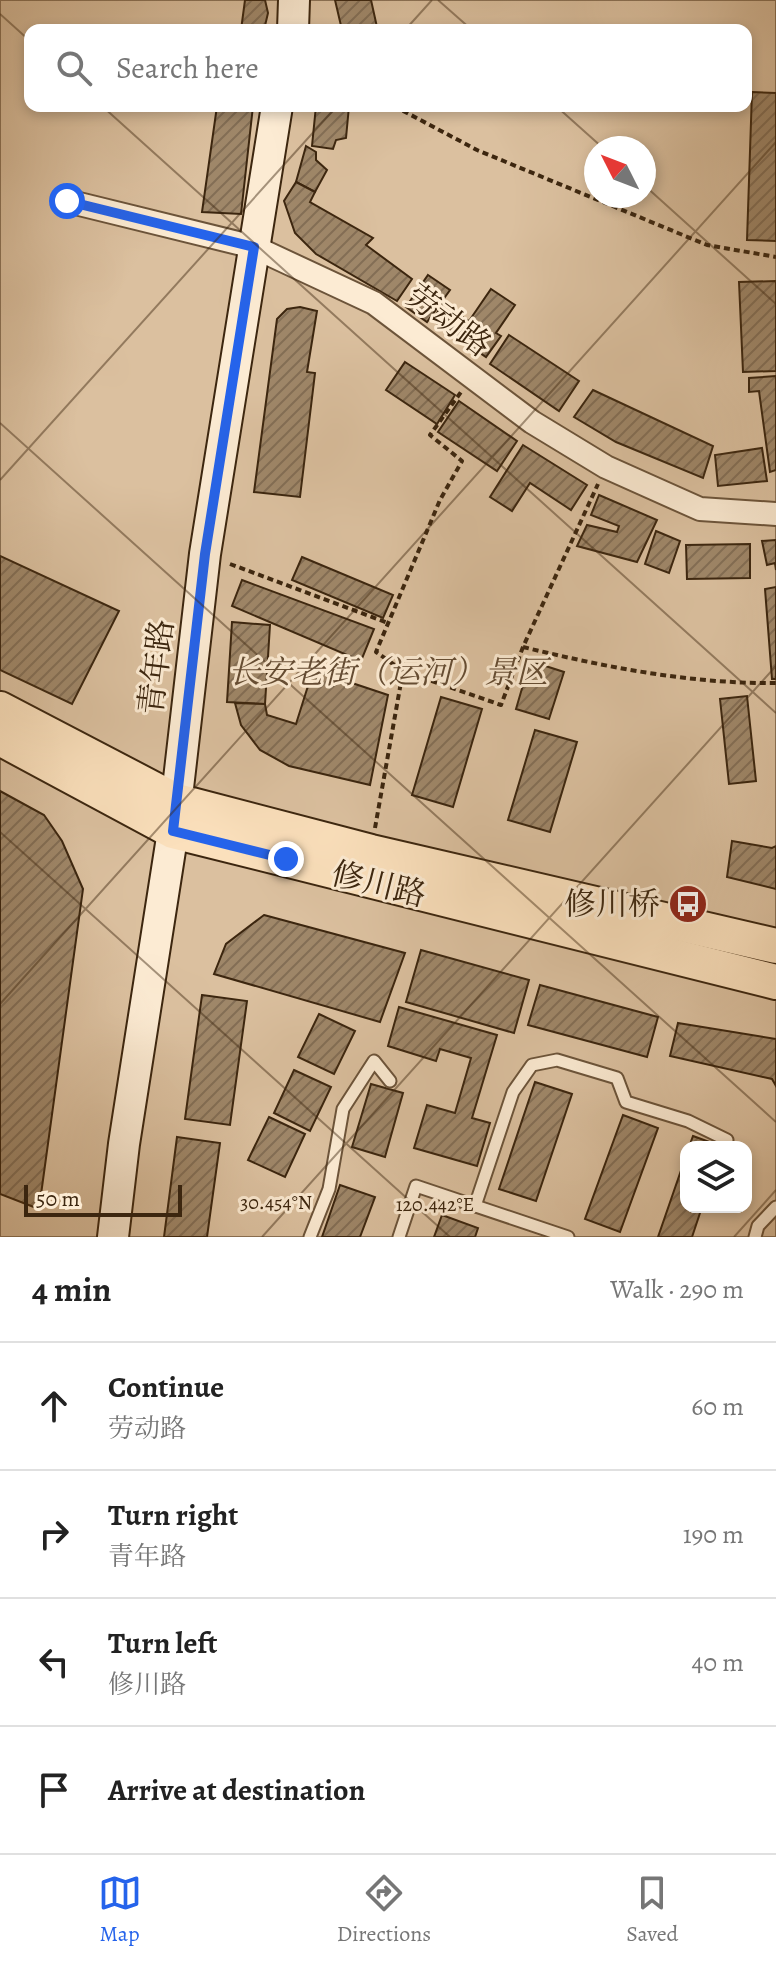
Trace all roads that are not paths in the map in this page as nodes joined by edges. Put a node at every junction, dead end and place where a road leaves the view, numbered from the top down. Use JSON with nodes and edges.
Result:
{"nodes":[{"id":1,"x":294,"y":0,"type":"edge"},
{"id":2,"x":293,"y":24,"type":"edge"},
{"id":3,"x":276,"y":112,"type":"edge"},
{"id":4,"x":67,"y":201,"type":"dead end"},
{"id":5,"x":254,"y":247,"type":"junction"},
{"id":6,"x":776,"y":514,"type":"edge"},
{"id":7,"x":0,"y":709,"type":"edge"},
{"id":8,"x":0,"y":738,"type":"edge"},
{"id":9,"x":175,"y":816,"type":"junction"},
{"id":10,"x":776,"y":946,"type":"edge"},
{"id":11,"x":776,"y":982,"type":"edge"},
{"id":12,"x":390,"y":1081,"type":"dead end"},
{"id":13,"x":727,"y":1140,"type":"dead end"},
{"id":14,"x":475,"y":1206,"type":"junction"},
{"id":15,"x":776,"y":1207,"type":"edge"},
{"id":16,"x":113,"y":1237,"type":"edge"},
{"id":17,"x":310,"y":1237,"type":"edge"},
{"id":18,"x":399,"y":1237,"type":"edge"},
{"id":19,"x":568,"y":1237,"type":"edge"},
{"id":20,"x":755,"y":1237,"type":"edge"}],
"edges":[{"from":1,"to":2,"type":"street"},
{"from":3,"to":5,"type":"street","name":"青年路"},
{"from":4,"to":5,"type":"street","name":"劳动路"},
{"from":5,"to":6,"type":"street","name":"劳动路"},
{"from":5,"to":9,"type":"street","name":"青年路"},
{"from":7,"to":9,"type":"main road","name":"修川路"},
{"from":8,"to":9,"type":"main road","name":"修川路"},
{"from":9,"to":10,"type":"main road","name":"修川路"},
{"from":9,"to":11,"type":"main road","name":"修川路"},
{"from":9,"to":16,"type":"street","name":"青年路"},
{"from":12,"to":17,"type":"lane"},
{"from":13,"to":14,"type":"lane"},
{"from":14,"to":18,"type":"lane"},
{"from":14,"to":19,"type":"lane"},
{"from":15,"to":20,"type":"lane"}]}
